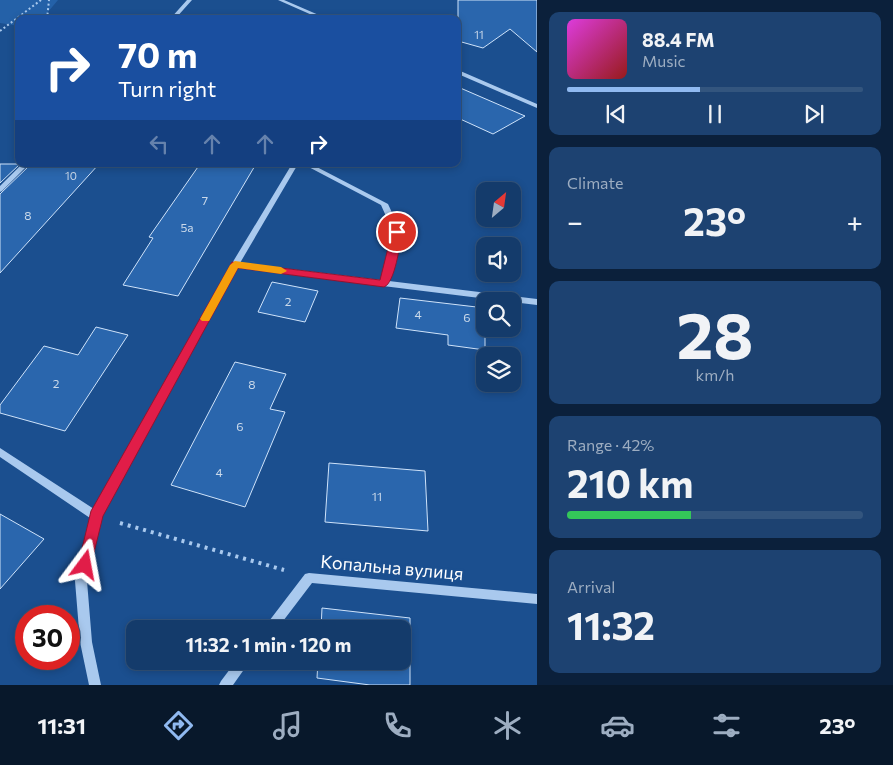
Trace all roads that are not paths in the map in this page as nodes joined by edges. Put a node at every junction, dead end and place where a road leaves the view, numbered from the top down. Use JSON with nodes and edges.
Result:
{"nodes":[{"id":1,"x":190,"y":0,"type":"edge"},
{"id":2,"x":280,"y":0,"type":"edge"},
{"id":3,"x":176,"y":15,"type":"edge"},
{"id":4,"x":316,"y":15,"type":"edge"},
{"id":5,"x":461,"y":73,"type":"edge"},
{"id":6,"x":537,"y":106,"type":"edge"},
{"id":7,"x":23,"y":167,"type":"edge"},
{"id":8,"x":293,"y":167,"type":"edge"},
{"id":9,"x":312,"y":167,"type":"edge"},
{"id":10,"x":0,"y":190,"type":"edge"},
{"id":11,"x":235,"y":265,"type":"junction"},
{"id":12,"x":384,"y":284,"type":"junction"},
{"id":13,"x":537,"y":302,"type":"edge"},
{"id":14,"x":0,"y":452,"type":"edge"},
{"id":15,"x":96,"y":516,"type":"junction"},
{"id":16,"x":537,"y":599,"type":"edge"},
{"id":17,"x":276,"y":620,"type":"edge"},
{"id":18,"x":237,"y":670,"type":"edge"},
{"id":19,"x":95,"y":685,"type":"edge"},
{"id":20,"x":225,"y":685,"type":"edge"}],
"edges":[{"from":1,"to":3,"type":"street"},
{"from":2,"to":4,"type":"street"},
{"from":5,"to":6,"type":"street"},
{"from":7,"to":10,"type":"street"},
{"from":8,"to":11,"type":"street"},
{"from":9,"to":12,"type":"street"},
{"from":11,"to":12,"type":"street"},
{"from":11,"to":15,"type":"street"},
{"from":12,"to":13,"type":"street"},
{"from":14,"to":15,"type":"street"},
{"from":15,"to":19,"type":"street"},
{"from":16,"to":17,"type":"street","name":"Копальна вулиця"},
{"from":18,"to":20,"type":"street"}]}
